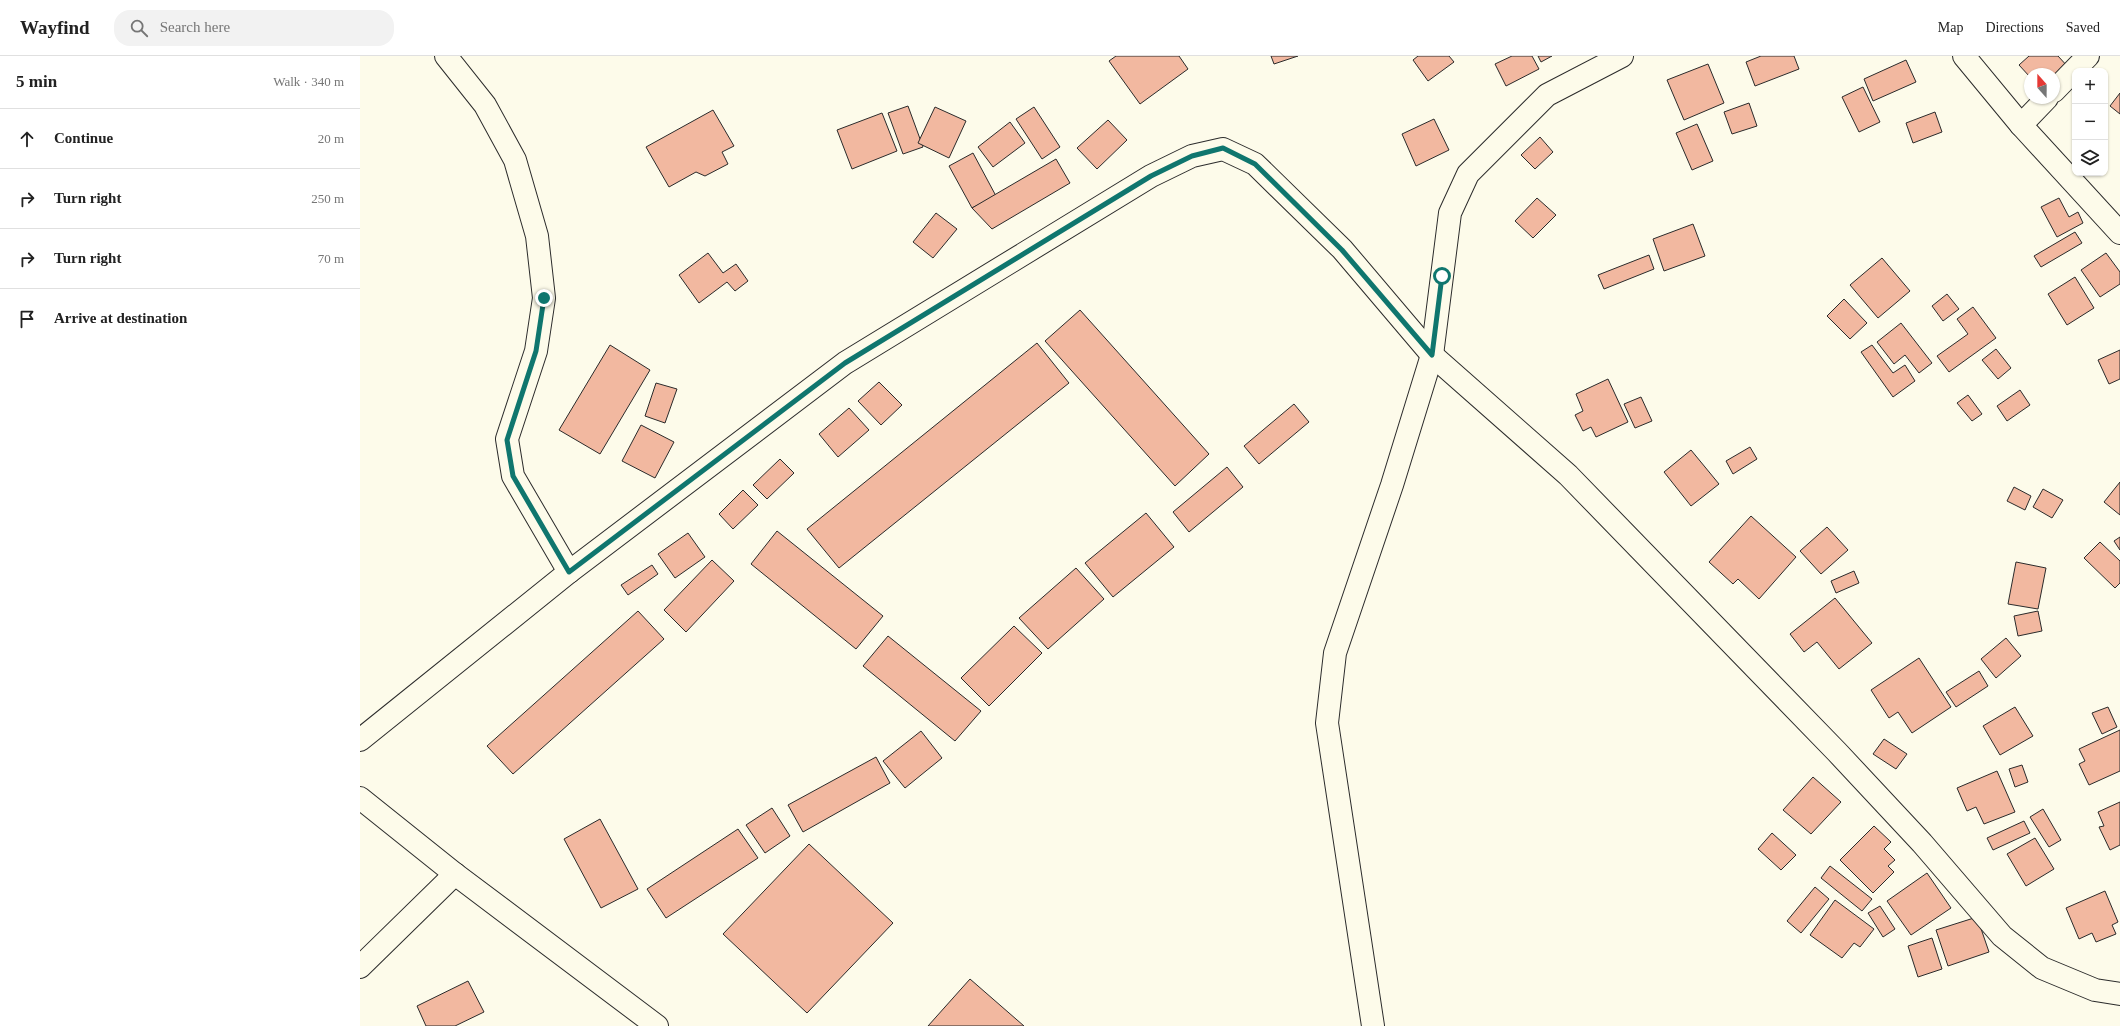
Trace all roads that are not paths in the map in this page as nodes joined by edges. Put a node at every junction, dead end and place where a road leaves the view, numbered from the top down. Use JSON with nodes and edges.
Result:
{"nodes":[{"id":1,"x":446,"y":56,"type":"edge"},
{"id":2,"x":1622,"y":56,"type":"edge"},
{"id":3,"x":1964,"y":56,"type":"edge"},
{"id":4,"x":2088,"y":56,"type":"edge"},
{"id":5,"x":2060,"y":85,"type":"edge"},
{"id":6,"x":2041,"y":104,"type":"edge"},
{"id":7,"x":2021,"y":125,"type":"junction"},
{"id":8,"x":2120,"y":233,"type":"edge"},
{"id":9,"x":1432,"y":355,"type":"junction"},
{"id":10,"x":569,"y":572,"type":"junction"},
{"id":11,"x":360,"y":740,"type":"edge"},
{"id":12,"x":360,"y":798,"type":"edge"},
{"id":13,"x":455,"y":874,"type":"junction"},
{"id":14,"x":360,"y":967,"type":"edge"},
{"id":15,"x":2120,"y":994,"type":"edge"},
{"id":16,"x":657,"y":1026,"type":"edge"},
{"id":17,"x":1373,"y":1026,"type":"edge"}],
"edges":[{"from":1,"to":10,"type":"main road"},
{"from":2,"to":9,"type":"main road"},
{"from":3,"to":7,"type":"main road"},
{"from":4,"to":5,"type":"main road"},
{"from":6,"to":7,"type":"main road"},
{"from":7,"to":8,"type":"main road"},
{"from":9,"to":10,"type":"main road"},
{"from":9,"to":15,"type":"main road"},
{"from":9,"to":17,"type":"main road"},
{"from":10,"to":11,"type":"main road"},
{"from":12,"to":13,"type":"main road"},
{"from":13,"to":14,"type":"main road"},
{"from":13,"to":16,"type":"main road"}]}
